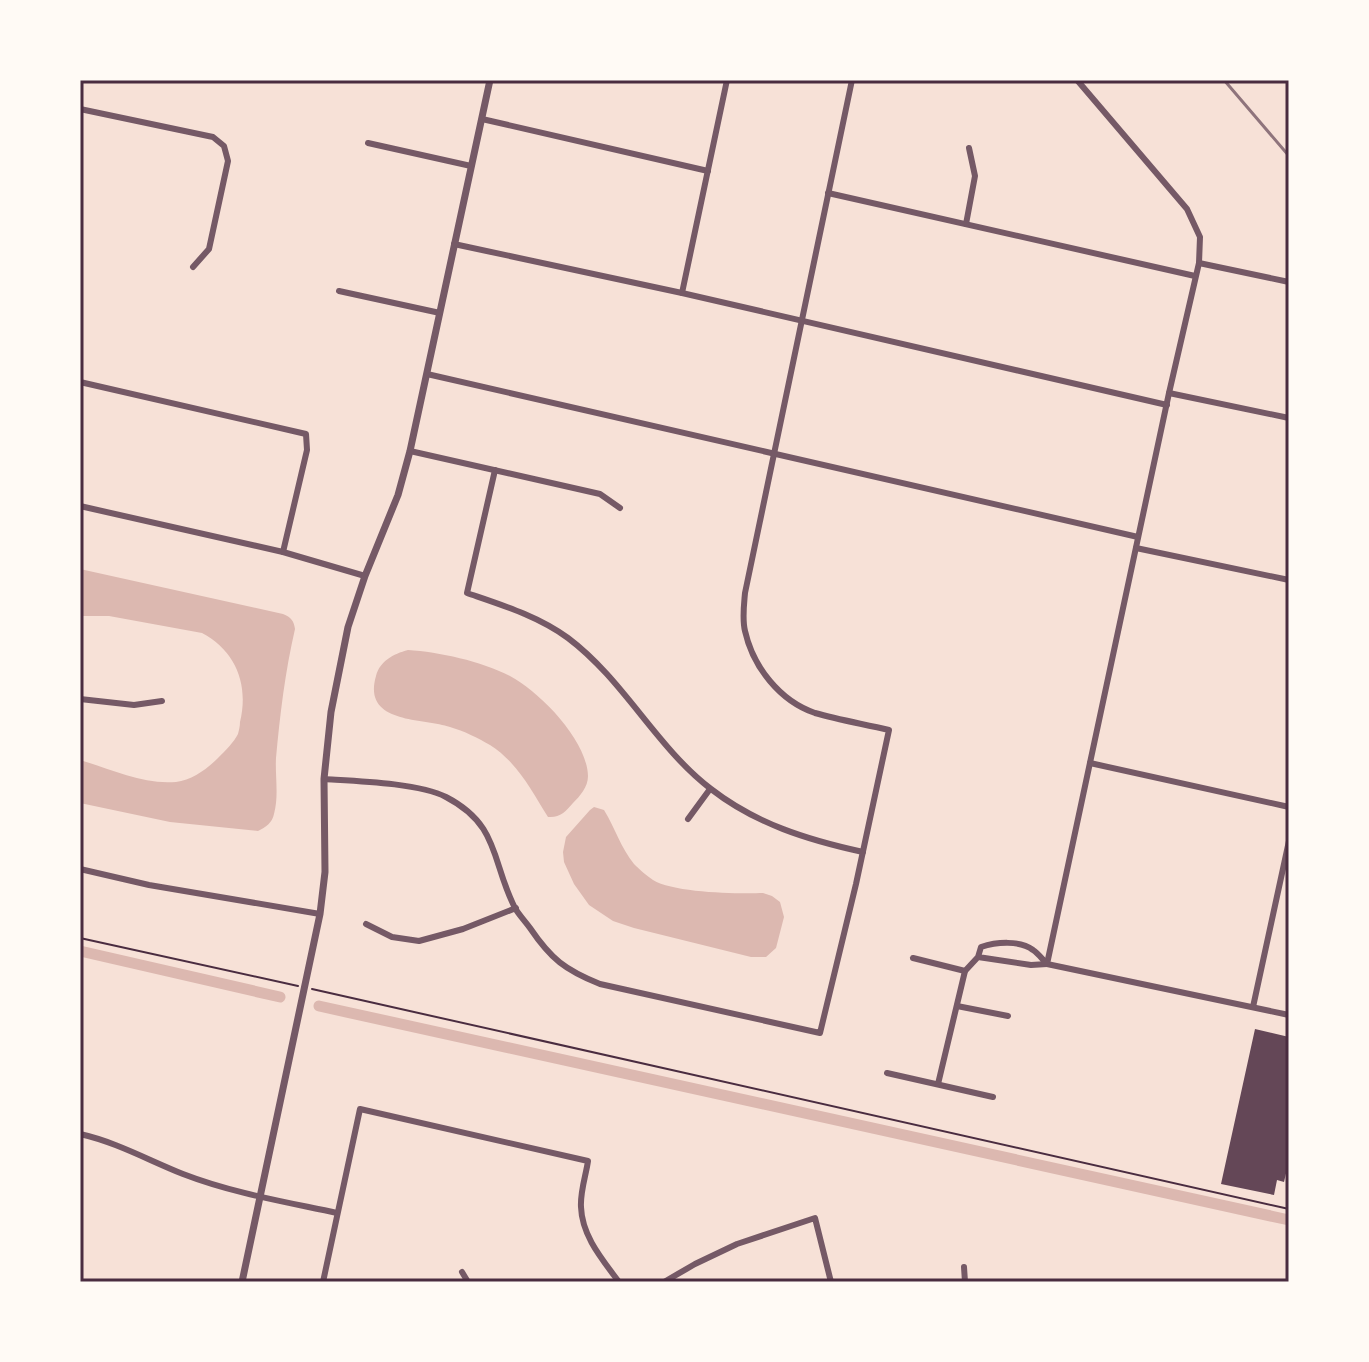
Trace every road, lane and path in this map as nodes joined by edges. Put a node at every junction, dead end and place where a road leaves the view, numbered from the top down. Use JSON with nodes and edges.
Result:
{"nodes":[{"id":1,"x":490,"y":80,"type":"edge"},
{"id":2,"x":727,"y":80,"type":"edge"},
{"id":3,"x":852,"y":80,"type":"edge"},
{"id":4,"x":1077,"y":80,"type":"edge"},
{"id":5,"x":80,"y":109,"type":"edge"},
{"id":6,"x":482,"y":119,"type":"junction"},
{"id":7,"x":368,"y":143,"type":"dead end"},
{"id":8,"x":969,"y":148,"type":"dead end"},
{"id":9,"x":471,"y":166,"type":"junction"},
{"id":10,"x":708,"y":171,"type":"junction"},
{"id":11,"x":828,"y":193,"type":"junction"},
{"id":12,"x":966,"y":224,"type":"junction"},
{"id":13,"x":454,"y":244,"type":"junction"},
{"id":14,"x":1199,"y":263,"type":"junction"},
{"id":15,"x":193,"y":267,"type":"dead end"},
{"id":16,"x":1195,"y":276,"type":"junction"},
{"id":17,"x":1289,"y":282,"type":"edge"},
{"id":18,"x":339,"y":291,"type":"dead end"},
{"id":19,"x":682,"y":293,"type":"junction"},
{"id":20,"x":440,"y":313,"type":"junction"},
{"id":21,"x":802,"y":321,"type":"junction"},
{"id":22,"x":427,"y":374,"type":"junction"},
{"id":23,"x":80,"y":382,"type":"edge"},
{"id":24,"x":1169,"y":393,"type":"junction"},
{"id":25,"x":1167,"y":405,"type":"junction"},
{"id":26,"x":1289,"y":418,"type":"edge"},
{"id":27,"x":410,"y":451,"type":"junction"},
{"id":28,"x":774,"y":453,"type":"junction"},
{"id":29,"x":495,"y":470,"type":"junction"},
{"id":30,"x":80,"y":506,"type":"edge"},
{"id":31,"x":620,"y":508,"type":"dead end"},
{"id":32,"x":1138,"y":537,"type":"junction"},
{"id":33,"x":1136,"y":548,"type":"junction"},
{"id":34,"x":283,"y":552,"type":"junction"},
{"id":35,"x":365,"y":576,"type":"junction"},
{"id":36,"x":1289,"y":580,"type":"edge"},
{"id":37,"x":80,"y":699,"type":"edge"},
{"id":38,"x":162,"y":701,"type":"dead end"},
{"id":39,"x":1090,"y":763,"type":"junction"},
{"id":40,"x":324,"y":779,"type":"junction"},
{"id":41,"x":710,"y":789,"type":"junction"},
{"id":42,"x":1289,"y":807,"type":"edge"},
{"id":43,"x":688,"y":819,"type":"dead end"},
{"id":44,"x":1289,"y":841,"type":"edge"},
{"id":45,"x":863,"y":852,"type":"junction"},
{"id":46,"x":80,"y":869,"type":"edge"},
{"id":47,"x":516,"y":908,"type":"junction"},
{"id":48,"x":320,"y":914,"type":"junction"},
{"id":49,"x":366,"y":924,"type":"dead end"},
{"id":50,"x":80,"y":938,"type":"edge"},
{"id":51,"x":978,"y":957,"type":"junction"},
{"id":52,"x":913,"y":958,"type":"dead end"},
{"id":53,"x":1047,"y":964,"type":"junction"},
{"id":54,"x":965,"y":971,"type":"junction"},
{"id":55,"x":303,"y":990,"type":"junction"},
{"id":56,"x":957,"y":1006,"type":"junction"},
{"id":57,"x":1253,"y":1007,"type":"junction"},
{"id":58,"x":1289,"y":1015,"type":"edge"},
{"id":59,"x":1008,"y":1016,"type":"dead end"},
{"id":60,"x":887,"y":1073,"type":"dead end"},
{"id":61,"x":938,"y":1084,"type":"junction"},
{"id":62,"x":993,"y":1097,"type":"dead end"},
{"id":63,"x":80,"y":1134,"type":"edge"},
{"id":64,"x":260,"y":1196,"type":"junction"},
{"id":65,"x":1289,"y":1209,"type":"edge"},
{"id":66,"x":337,"y":1213,"type":"junction"},
{"id":67,"x":964,"y":1267,"type":"dead end"},
{"id":68,"x":462,"y":1272,"type":"dead end"},
{"id":69,"x":242,"y":1282,"type":"edge"},
{"id":70,"x":323,"y":1282,"type":"edge"},
{"id":71,"x":468,"y":1282,"type":"edge"},
{"id":72,"x":619,"y":1282,"type":"edge"},
{"id":73,"x":664,"y":1282,"type":"edge"},
{"id":74,"x":831,"y":1282,"type":"edge"},
{"id":75,"x":965,"y":1282,"type":"edge"}],
"edges":[{"from":1,"to":6,"type":"street"},
{"from":2,"to":10,"type":"street"},
{"from":3,"to":11,"type":"street"},
{"from":4,"to":14,"type":"street"},
{"from":5,"to":15,"type":"street"},
{"from":6,"to":9,"type":"street"},
{"from":6,"to":10,"type":"street"},
{"from":7,"to":9,"type":"street"},
{"from":8,"to":12,"type":"street"},
{"from":9,"to":13,"type":"street"},
{"from":10,"to":19,"type":"street"},
{"from":11,"to":12,"type":"street"},
{"from":11,"to":21,"type":"street"},
{"from":12,"to":16,"type":"street"},
{"from":13,"to":19,"type":"street"},
{"from":13,"to":20,"type":"street"},
{"from":14,"to":16,"type":"street"},
{"from":14,"to":17,"type":"street"},
{"from":16,"to":24,"type":"street"},
{"from":18,"to":20,"type":"street"},
{"from":19,"to":21,"type":"street"},
{"from":20,"to":22,"type":"street"},
{"from":21,"to":25,"type":"street"},
{"from":21,"to":28,"type":"street"},
{"from":22,"to":27,"type":"street"},
{"from":22,"to":28,"type":"street"},
{"from":23,"to":34,"type":"street"},
{"from":24,"to":25,"type":"street"},
{"from":24,"to":26,"type":"street"},
{"from":25,"to":32,"type":"street"},
{"from":27,"to":29,"type":"street"},
{"from":27,"to":35,"type":"street"},
{"from":28,"to":32,"type":"street"},
{"from":28,"to":45,"type":"street"},
{"from":29,"to":31,"type":"street"},
{"from":29,"to":41,"type":"street"},
{"from":30,"to":34,"type":"street"},
{"from":32,"to":33,"type":"street"},
{"from":33,"to":36,"type":"street"},
{"from":33,"to":39,"type":"street"},
{"from":34,"to":35,"type":"street"},
{"from":35,"to":40,"type":"street"},
{"from":37,"to":38,"type":"street"},
{"from":39,"to":42,"type":"street"},
{"from":39,"to":53,"type":"street"},
{"from":40,"to":47,"type":"street"},
{"from":40,"to":48,"type":"street"},
{"from":41,"to":43,"type":"street"},
{"from":41,"to":45,"type":"street"},
{"from":44,"to":57,"type":"street"},
{"from":45,"to":47,"type":"street"},
{"from":46,"to":48,"type":"street"},
{"from":47,"to":49,"type":"street"},
{"from":48,"to":55,"type":"street"},
{"from":50,"to":55,"type":"path"},
{"from":51,"to":53,"type":"street"},
{"from":51,"to":53,"type":"street"},
{"from":51,"to":54,"type":"street"},
{"from":52,"to":54,"type":"street"},
{"from":53,"to":57,"type":"street"},
{"from":54,"to":56,"type":"street"},
{"from":55,"to":64,"type":"street"},
{"from":55,"to":65,"type":"path"},
{"from":56,"to":59,"type":"street"},
{"from":56,"to":61,"type":"street"},
{"from":57,"to":58,"type":"street"},
{"from":60,"to":61,"type":"street"},
{"from":61,"to":62,"type":"street"},
{"from":63,"to":64,"type":"street"},
{"from":64,"to":66,"type":"street"},
{"from":64,"to":69,"type":"street"},
{"from":66,"to":70,"type":"street"},
{"from":66,"to":72,"type":"street"},
{"from":67,"to":75,"type":"street"},
{"from":68,"to":71,"type":"street"},
{"from":73,"to":74,"type":"street"}]}
